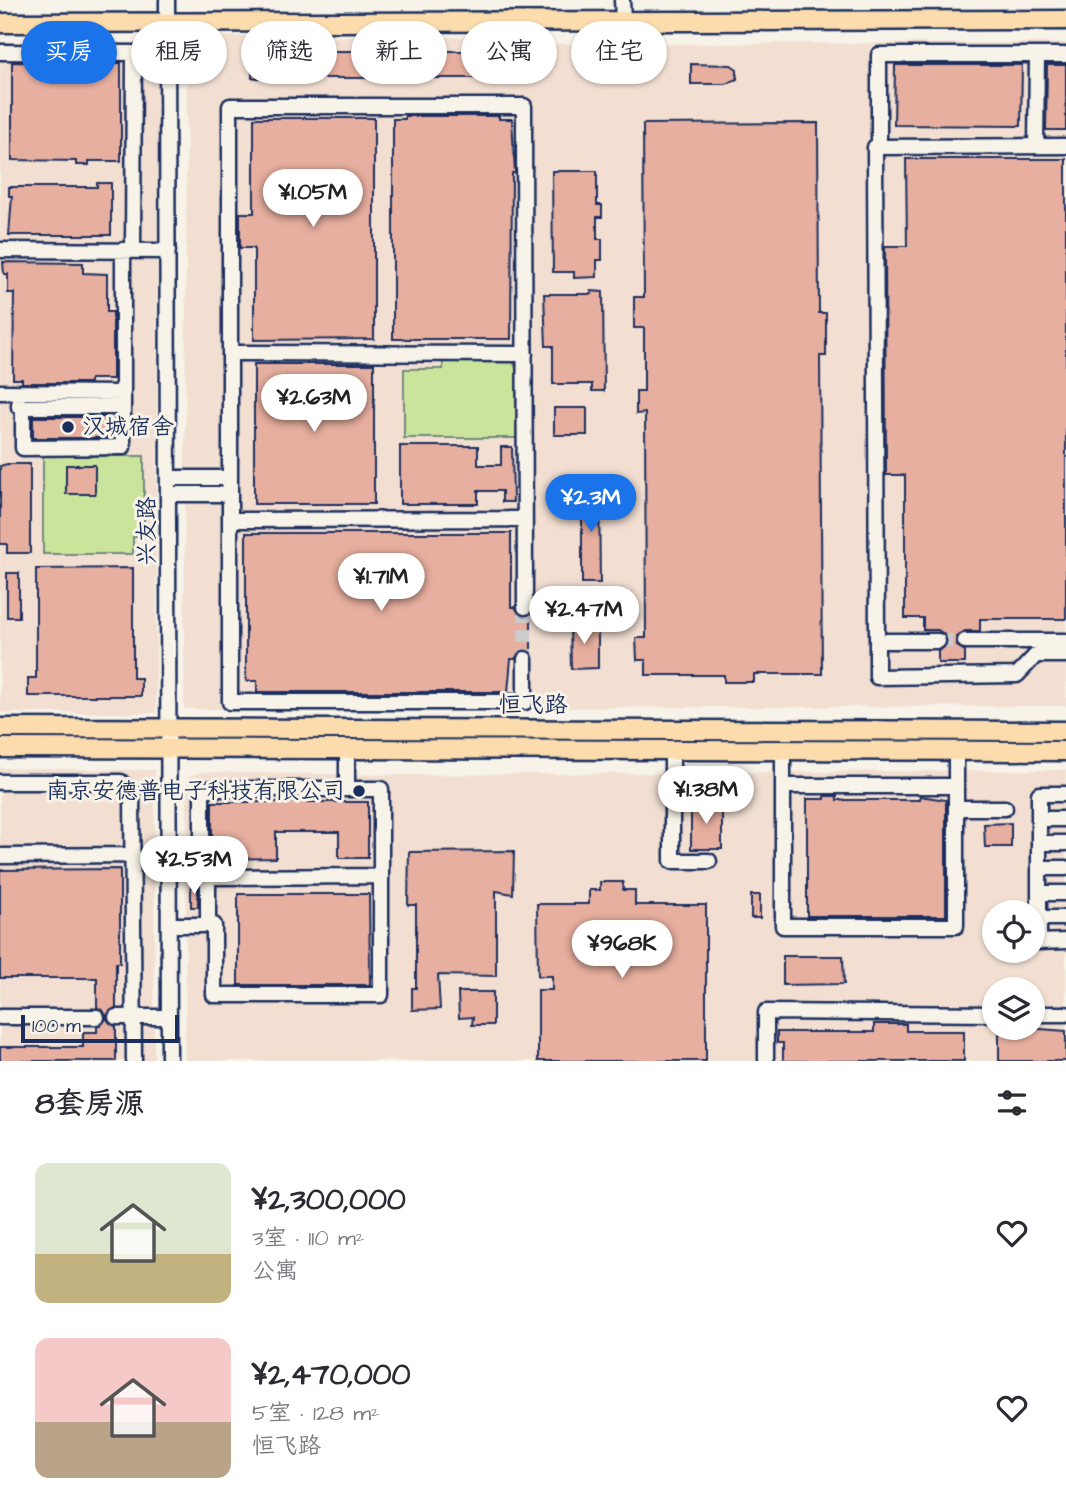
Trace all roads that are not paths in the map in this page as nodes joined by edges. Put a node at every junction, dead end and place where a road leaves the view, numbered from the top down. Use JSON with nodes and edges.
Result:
{"nodes":[{"id":1,"x":167,"y":0,"type":"edge"},
{"id":2,"x":622,"y":0,"type":"edge"},
{"id":3,"x":623,"y":20,"type":"junction"},
{"id":4,"x":1066,"y":20,"type":"edge"},
{"id":5,"x":131,"y":21,"type":"edge"},
{"id":6,"x":167,"y":21,"type":"joint"},
{"id":7,"x":0,"y":23,"type":"edge"},
{"id":8,"x":0,"y":52,"type":"edge"},
{"id":9,"x":1037,"y":55,"type":"junction"},
{"id":10,"x":1066,"y":55,"type":"edge"},
{"id":11,"x":167,"y":84,"type":"edge"},
{"id":12,"x":1036,"y":146,"type":"junction"},
{"id":13,"x":1066,"y":146,"type":"edge"},
{"id":14,"x":879,"y":147,"type":"junction"},
{"id":15,"x":0,"y":250,"type":"edge"},
{"id":16,"x":128,"y":250,"type":"junction"},
{"id":17,"x":168,"y":251,"type":"junction"},
{"id":18,"x":230,"y":353,"type":"junction"},
{"id":19,"x":525,"y":354,"type":"junction"},
{"id":20,"x":0,"y":392,"type":"edge"},
{"id":21,"x":21,"y":400,"type":"junction"},
{"id":22,"x":123,"y":400,"type":"junction"},
{"id":23,"x":169,"y":478,"type":"junction"},
{"id":24,"x":230,"y":478,"type":"junction"},
{"id":25,"x":169,"y":494,"type":"junction"},
{"id":26,"x":230,"y":494,"type":"junction"},
{"id":27,"x":525,"y":519,"type":"junction"},
{"id":28,"x":230,"y":520,"type":"junction"},
{"id":29,"x":525,"y":607,"type":"tunnel mouth"},
{"id":30,"x":877,"y":641,"type":"junction"},
{"id":31,"x":938,"y":641,"type":"tunnel mouth"},
{"id":32,"x":965,"y":641,"type":"tunnel mouth"},
{"id":33,"x":1066,"y":641,"type":"edge"},
{"id":34,"x":1066,"y":655,"type":"edge"},
{"id":35,"x":525,"y":659,"type":"tunnel mouth"},
{"id":36,"x":0,"y":728,"type":"edge"},
{"id":37,"x":170,"y":729,"type":"junction"},
{"id":38,"x":1066,"y":731,"type":"edge"},
{"id":39,"x":0,"y":748,"type":"edge"},
{"id":40,"x":170,"y":750,"type":"junction"},
{"id":41,"x":347,"y":750,"type":"junction"},
{"id":42,"x":672,"y":750,"type":"junction"},
{"id":43,"x":783,"y":750,"type":"junction"},
{"id":44,"x":956,"y":751,"type":"junction"},
{"id":45,"x":1066,"y":751,"type":"edge"},
{"id":46,"x":0,"y":782,"type":"edge"},
{"id":47,"x":784,"y":786,"type":"junction"},
{"id":48,"x":956,"y":786,"type":"junction"},
{"id":49,"x":347,"y":789,"type":"junction"},
{"id":50,"x":672,"y":792,"type":"junction"},
{"id":51,"x":726,"y":792,"type":"dead end"},
{"id":52,"x":1066,"y":794,"type":"edge"},
{"id":53,"x":1004,"y":807,"type":"dead end"},
{"id":54,"x":956,"y":808,"type":"junction"},
{"id":55,"x":1066,"y":818,"type":"edge"},
{"id":56,"x":1039,"y":819,"type":"junction"},
{"id":57,"x":1039,"y":843,"type":"junction"},
{"id":58,"x":1066,"y":843,"type":"edge"},
{"id":59,"x":134,"y":855,"type":"junction"},
{"id":60,"x":0,"y":856,"type":"edge"},
{"id":61,"x":709,"y":861,"type":"dead end"},
{"id":62,"x":1039,"y":868,"type":"junction"},
{"id":63,"x":1066,"y":868,"type":"edge"},
{"id":64,"x":381,"y":876,"type":"junction"},
{"id":65,"x":208,"y":877,"type":"junction"},
{"id":66,"x":1039,"y":893,"type":"junction"},
{"id":67,"x":1066,"y":893,"type":"edge"},
{"id":68,"x":1039,"y":900,"type":"edge"},
{"id":69,"x":1045,"y":918,"type":"edge"},
{"id":70,"x":1066,"y":918,"type":"edge"},
{"id":71,"x":169,"y":925,"type":"junction"},
{"id":72,"x":208,"y":925,"type":"junction"},
{"id":73,"x":1045,"y":942,"type":"edge"},
{"id":74,"x":1066,"y":942,"type":"edge"},
{"id":75,"x":982,"y":1014,"type":"edge"},
{"id":76,"x":1045,"y":1014,"type":"edge"},
{"id":77,"x":1066,"y":1014,"type":"edge"},
{"id":78,"x":0,"y":1017,"type":"edge"},
{"id":79,"x":97,"y":1017,"type":"dead end"},
{"id":80,"x":116,"y":1017,"type":"dead end"},
{"id":81,"x":134,"y":1017,"type":"junction"},
{"id":82,"x":169,"y":1017,"type":"junction"},
{"id":83,"x":134,"y":1061,"type":"edge"},
{"id":84,"x":169,"y":1061,"type":"edge"},
{"id":85,"x":766,"y":1061,"type":"edge"}],
"edges":[{"from":1,"to":6,"type":"street","name":"兴友路"},
{"from":2,"to":3,"type":"street"},
{"from":3,"to":4,"type":"main road"},
{"from":3,"to":6,"type":"main road"},
{"from":5,"to":7,"type":"main road"},
{"from":8,"to":16,"type":"street"},
{"from":9,"to":10,"type":"street"},
{"from":9,"to":12,"type":"street"},
{"from":9,"to":14,"type":"street"},
{"from":11,"to":17,"type":"street","name":"兴友路"},
{"from":12,"to":13,"type":"street"},
{"from":12,"to":14,"type":"street"},
{"from":14,"to":30,"type":"street"},
{"from":15,"to":16,"type":"street"},
{"from":16,"to":17,"type":"street"},
{"from":16,"to":22,"type":"street"},
{"from":17,"to":23,"type":"street","name":"兴友路"},
{"from":18,"to":19,"type":"street"},
{"from":18,"to":19,"type":"street"},
{"from":18,"to":24,"type":"street"},
{"from":19,"to":27,"type":"street"},
{"from":20,"to":21,"type":"street"},
{"from":21,"to":22,"type":"street"},
{"from":21,"to":22,"type":"street"},
{"from":23,"to":24,"type":"street"},
{"from":23,"to":25,"type":"street","name":"兴友路"},
{"from":24,"to":26,"type":"street"},
{"from":25,"to":26,"type":"street"},
{"from":25,"to":37,"type":"street","name":"兴友路"},
{"from":26,"to":28,"type":"street"},
{"from":27,"to":28,"type":"street"},
{"from":27,"to":29,"type":"street"},
{"from":28,"to":35,"type":"street"},
{"from":30,"to":31,"type":"street"},
{"from":30,"to":34,"type":"street"},
{"from":32,"to":33,"type":"street"},
{"from":36,"to":37,"type":"main road","name":"恒飞路"},
{"from":37,"to":38,"type":"main road","name":"恒飞路"},
{"from":37,"to":40,"type":"street","name":"兴友路"},
{"from":39,"to":40,"type":"main road","name":"恒飞路"},
{"from":40,"to":41,"type":"main road","name":"恒飞路"},
{"from":40,"to":71,"type":"street","name":"兴友路"},
{"from":41,"to":42,"type":"main road","name":"恒飞路"},
{"from":41,"to":49,"type":"street"},
{"from":42,"to":43,"type":"main road","name":"恒飞路"},
{"from":42,"to":50,"type":"street"},
{"from":43,"to":44,"type":"main road","name":"恒飞路"},
{"from":43,"to":47,"type":"street"},
{"from":44,"to":45,"type":"main road","name":"恒飞路"},
{"from":44,"to":48,"type":"street"},
{"from":46,"to":59,"type":"street"},
{"from":47,"to":48,"type":"street"},
{"from":47,"to":54,"type":"street"},
{"from":48,"to":54,"type":"street"},
{"from":49,"to":64,"type":"street"},
{"from":49,"to":65,"type":"street"},
{"from":50,"to":51,"type":"street"},
{"from":50,"to":61,"type":"street"},
{"from":52,"to":56,"type":"street"},
{"from":53,"to":54,"type":"street"},
{"from":55,"to":56,"type":"street"},
{"from":56,"to":57,"type":"street"},
{"from":57,"to":58,"type":"street"},
{"from":57,"to":62,"type":"street"},
{"from":59,"to":60,"type":"street"},
{"from":59,"to":81,"type":"street"},
{"from":62,"to":63,"type":"street"},
{"from":62,"to":66,"type":"street"},
{"from":64,"to":65,"type":"street"},
{"from":64,"to":72,"type":"street"},
{"from":65,"to":72,"type":"street"},
{"from":66,"to":67,"type":"street"},
{"from":66,"to":68,"type":"street"},
{"from":69,"to":70,"type":"street"},
{"from":71,"to":72,"type":"street"},
{"from":71,"to":82,"type":"street","name":"兴友路"},
{"from":73,"to":74,"type":"street"},
{"from":75,"to":85,"type":"street"},
{"from":76,"to":77,"type":"street"},
{"from":78,"to":79,"type":"street"},
{"from":80,"to":81,"type":"street"},
{"from":81,"to":82,"type":"street"},
{"from":81,"to":83,"type":"street"},
{"from":82,"to":84,"type":"street","name":"兴友路"}]}
